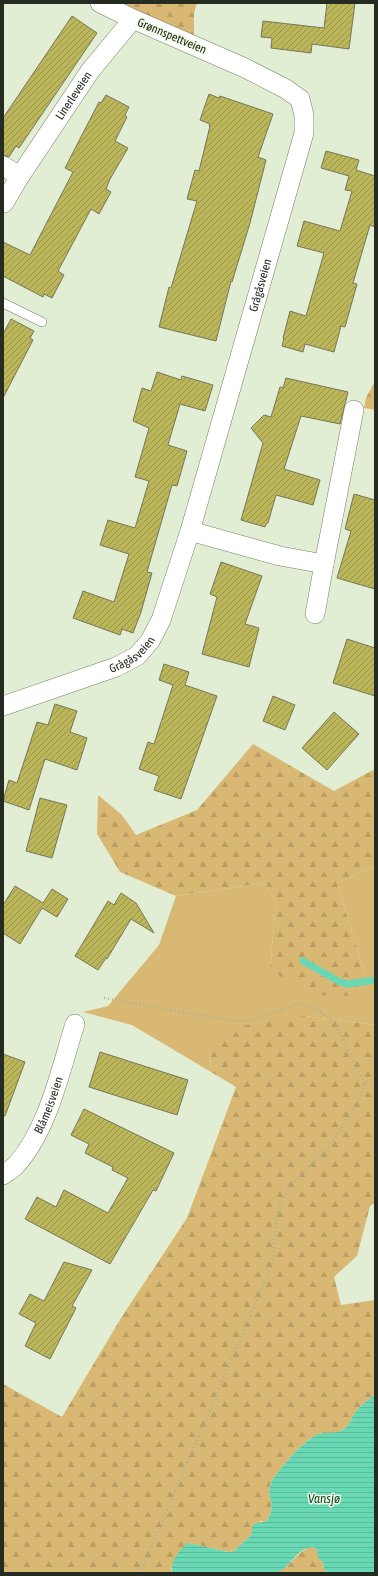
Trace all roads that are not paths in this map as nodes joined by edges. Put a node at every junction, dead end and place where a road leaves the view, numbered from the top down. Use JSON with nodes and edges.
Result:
{"nodes":[{"id":1,"x":100,"y":3,"type":"edge"},
{"id":2,"x":133,"y":19,"type":"junction"},
{"id":3,"x":245,"y":68,"type":"joint"},
{"id":4,"x":3,"y":166,"type":"edge"},
{"id":5,"x":20,"y":176,"type":"junction"},
{"id":6,"x":4,"y":203,"type":"dead end"},
{"id":7,"x":3,"y":302,"type":"edge"},
{"id":8,"x":42,"y":322,"type":"dead end"},
{"id":9,"x":354,"y":410,"type":"dead end"},
{"id":10,"x":190,"y":531,"type":"junction"},
{"id":11,"x":324,"y":564,"type":"junction"},
{"id":12,"x":315,"y":614,"type":"dead end"},
{"id":13,"x":3,"y":706,"type":"edge"},
{"id":14,"x":76,"y":1024,"type":"dead end"},
{"id":15,"x":3,"y":1175,"type":"edge"}],
"edges":[{"from":1,"to":2,"type":"street","name":"Grønnspettveien"},
{"from":2,"to":3,"type":"street","name":"Grønnspettveien"},
{"from":2,"to":5,"type":"street","name":"Linerleveien"},
{"from":3,"to":10,"type":"street","name":"Grågåsveien"},
{"from":4,"to":5,"type":"street"},
{"from":5,"to":6,"type":"street","name":"Linerleveien"},
{"from":7,"to":8,"type":"lane"},
{"from":9,"to":11,"type":"street"},
{"from":10,"to":11,"type":"street"},
{"from":10,"to":13,"type":"street","name":"Grågåsveien"},
{"from":11,"to":12,"type":"street"},
{"from":14,"to":15,"type":"street","name":"Blåmeisveien"}]}
